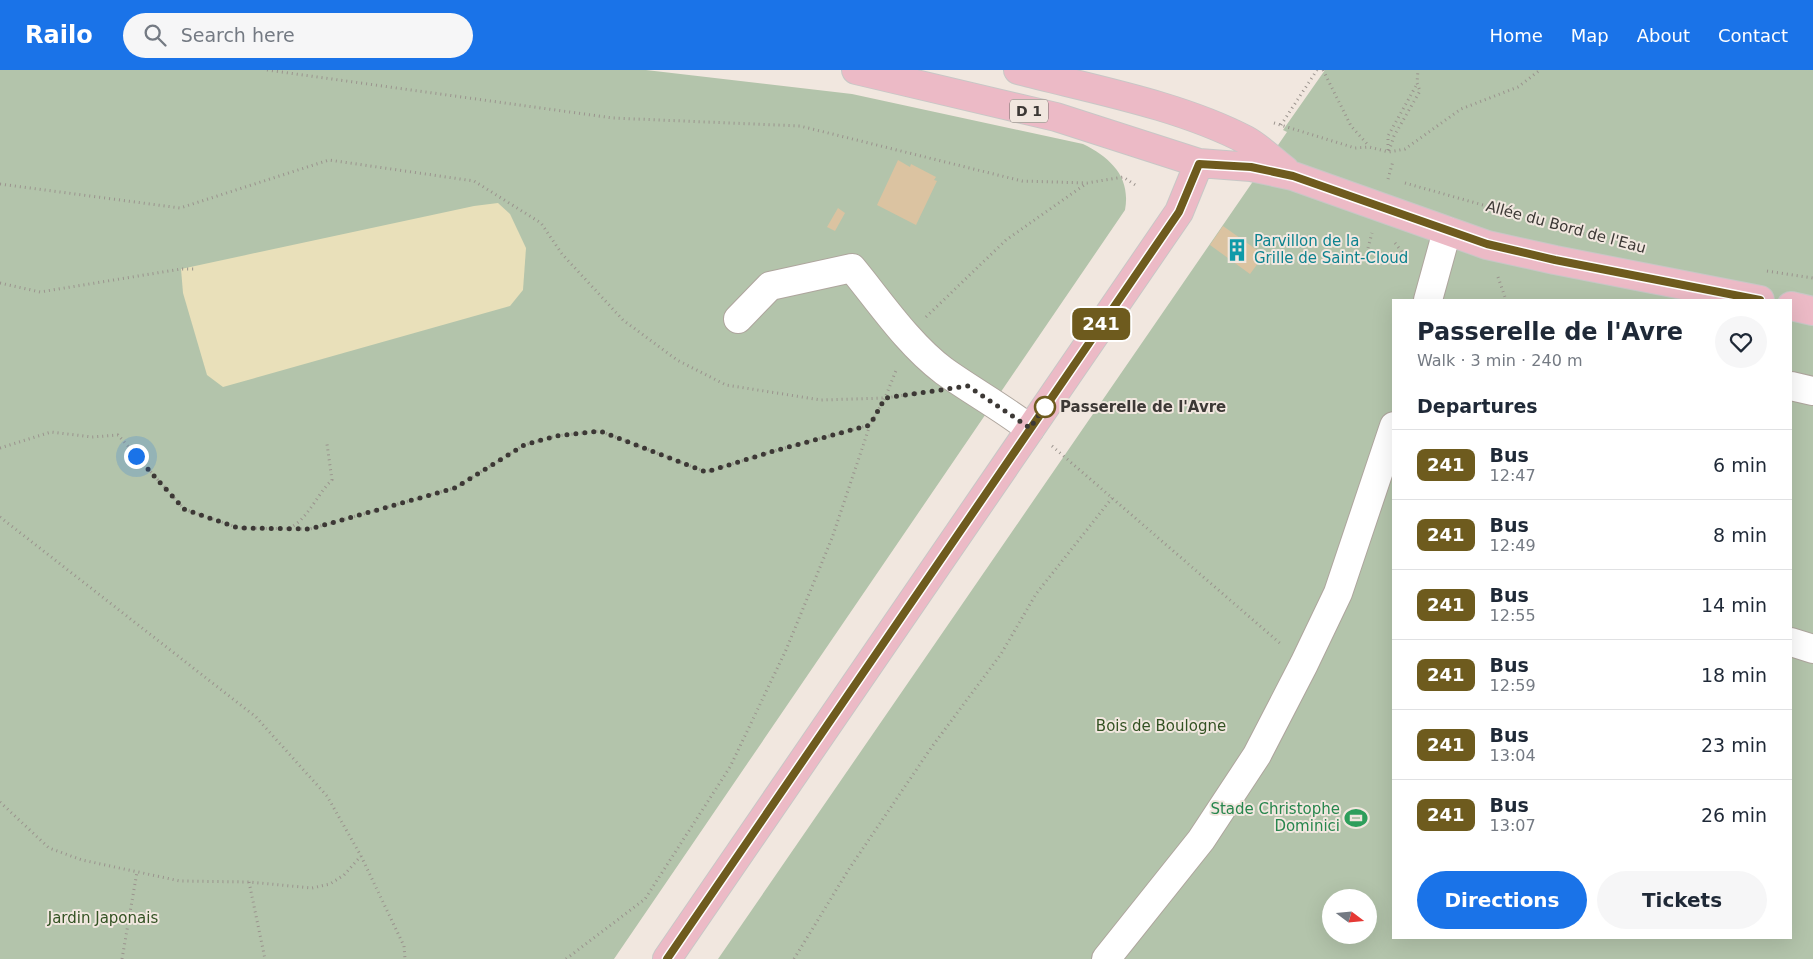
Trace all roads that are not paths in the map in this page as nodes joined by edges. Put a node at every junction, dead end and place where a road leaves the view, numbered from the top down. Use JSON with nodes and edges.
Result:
{"nodes":[{"id":1,"x":856,"y":70,"type":"edge"},
{"id":2,"x":1018,"y":70,"type":"edge"},
{"id":3,"x":1154,"y":105,"type":"junction"},
{"id":4,"x":1199,"y":164,"type":"junction"},
{"id":5,"x":1293,"y":176,"type":"junction"},
{"id":6,"x":1447,"y":231,"type":"junction"},
{"id":7,"x":1428,"y":299,"type":"edge"},
{"id":8,"x":1755,"y":299,"type":"edge"},
{"id":9,"x":1792,"y":306,"type":"edge"},
{"id":10,"x":1813,"y":311,"type":"edge"},
{"id":11,"x":738,"y":319,"type":"dead end"},
{"id":12,"x":1792,"y":386,"type":"edge"},
{"id":13,"x":1813,"y":391,"type":"edge"},
{"id":14,"x":1030,"y":428,"type":"junction"},
{"id":15,"x":1392,"y":432,"type":"edge"},
{"id":16,"x":1792,"y":642,"type":"edge"},
{"id":17,"x":1813,"y":649,"type":"edge"},
{"id":18,"x":667,"y":959,"type":"edge"},
{"id":19,"x":1106,"y":959,"type":"edge"}],
"edges":[{"from":1,"to":4,"type":"main road","number":"D 1"},
{"from":2,"to":3,"type":"main road","number":"D 1"},
{"from":3,"to":4,"type":"main road"},
{"from":3,"to":5,"type":"main road","name":"Allée du Bord de l'Eau","number":"D 1"},
{"from":4,"to":5,"type":"main road","name":"Allée du Bord de l'Eau"},
{"from":4,"to":14,"type":"main road"},
{"from":5,"to":6,"type":"main road","name":"Allée du Bord de l'Eau"},
{"from":6,"to":7,"type":"lane"},
{"from":6,"to":8,"type":"main road","name":"Allée du Bord de l'Eau"},
{"from":9,"to":10,"type":"main road"},
{"from":11,"to":14,"type":"lane"},
{"from":12,"to":13,"type":"lane"},
{"from":14,"to":18,"type":"main road"},
{"from":15,"to":19,"type":"lane"},
{"from":16,"to":17,"type":"lane"}]}
